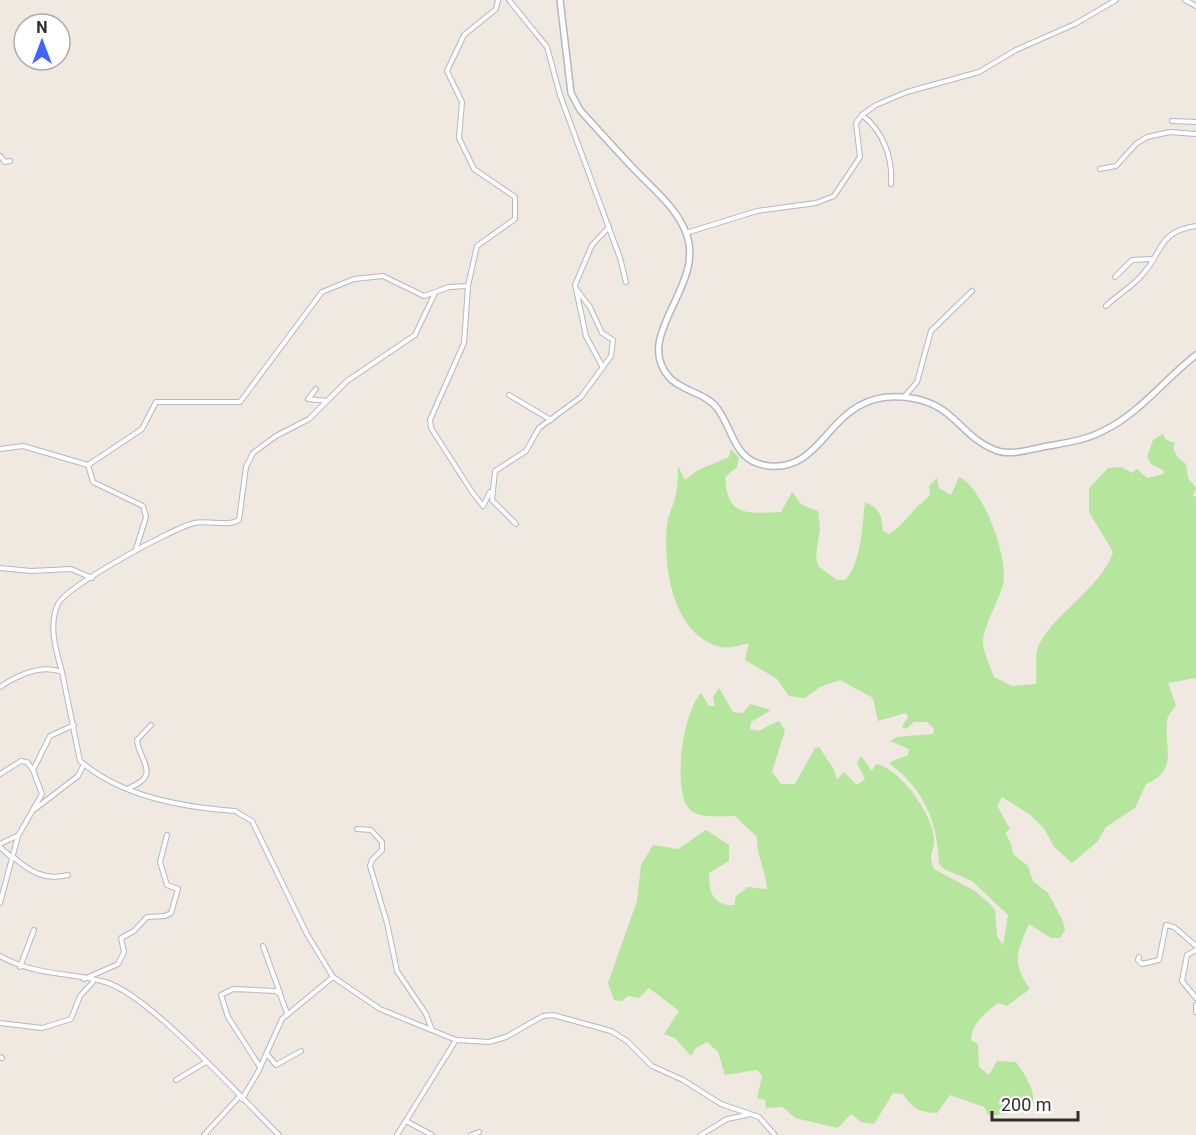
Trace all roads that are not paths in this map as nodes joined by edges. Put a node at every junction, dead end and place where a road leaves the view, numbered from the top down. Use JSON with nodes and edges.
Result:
{"nodes":[{"id":1,"x":498,"y":0,"type":"edge"},
{"id":2,"x":509,"y":0,"type":"edge"},
{"id":3,"x":560,"y":0,"type":"edge"},
{"id":4,"x":1116,"y":0,"type":"edge"},
{"id":5,"x":1185,"y":0,"type":"edge"},
{"id":6,"x":1196,"y":6,"type":"edge"},
{"id":7,"x":571,"y":93,"type":"junction"},
{"id":8,"x":560,"y":95,"type":"junction"},
{"id":9,"x":862,"y":115,"type":"junction"},
{"id":10,"x":1173,"y":121,"type":"dead end"},
{"id":11,"x":1196,"y":122,"type":"edge"},
{"id":12,"x":1196,"y":134,"type":"edge"},
{"id":13,"x":0,"y":156,"type":"edge"},
{"id":14,"x":10,"y":161,"type":"dead end"},
{"id":15,"x":1100,"y":169,"type":"dead end"},
{"id":16,"x":891,"y":184,"type":"dead end"},
{"id":17,"x":1196,"y":226,"type":"edge"},
{"id":18,"x":609,"y":227,"type":"junction"},
{"id":19,"x":686,"y":233,"type":"junction"},
{"id":20,"x":1152,"y":259,"type":"junction"},
{"id":21,"x":1115,"y":277,"type":"dead end"},
{"id":22,"x":626,"y":282,"type":"dead end"},
{"id":23,"x":468,"y":286,"type":"junction"},
{"id":24,"x":576,"y":289,"type":"junction"},
{"id":25,"x":972,"y":291,"type":"dead end"},
{"id":26,"x":436,"y":292,"type":"junction"},
{"id":27,"x":1106,"y":306,"type":"dead end"},
{"id":28,"x":1196,"y":355,"type":"edge"},
{"id":29,"x":598,"y":360,"type":"junction"},
{"id":30,"x":602,"y":366,"type":"junction"},
{"id":31,"x":599,"y":370,"type":"junction"},
{"id":32,"x":316,"y":389,"type":"dead end"},
{"id":33,"x":509,"y":396,"type":"dead end"},
{"id":34,"x":904,"y":397,"type":"junction"},
{"id":35,"x":327,"y":401,"type":"junction"},
{"id":36,"x":551,"y":420,"type":"junction"},
{"id":37,"x":0,"y":449,"type":"edge"},
{"id":38,"x":88,"y":465,"type":"junction"},
{"id":39,"x":492,"y":489,"type":"junction"},
{"id":40,"x":516,"y":524,"type":"dead end"},
{"id":41,"x":136,"y":550,"type":"junction"},
{"id":42,"x":0,"y":568,"type":"edge"},
{"id":43,"x":92,"y":578,"type":"junction"},
{"id":44,"x":63,"y":672,"type":"junction"},
{"id":45,"x":0,"y":687,"type":"edge"},
{"id":46,"x":151,"y":725,"type":"dead end"},
{"id":47,"x":74,"y":726,"type":"junction"},
{"id":48,"x":84,"y":764,"type":"junction"},
{"id":49,"x":33,"y":770,"type":"junction"},
{"id":50,"x":0,"y":774,"type":"edge"},
{"id":51,"x":128,"y":788,"type":"junction"},
{"id":52,"x":35,"y":809,"type":"junction"},
{"id":53,"x":357,"y":829,"type":"dead end"},
{"id":54,"x":167,"y":835,"type":"dead end"},
{"id":55,"x":18,"y":836,"type":"junction"},
{"id":56,"x":0,"y":845,"type":"edge"},
{"id":57,"x":12,"y":857,"type":"junction"},
{"id":58,"x":68,"y":875,"type":"dead end"},
{"id":59,"x":0,"y":903,"type":"edge"},
{"id":60,"x":34,"y":930,"type":"dead end"},
{"id":61,"x":263,"y":946,"type":"dead end"},
{"id":62,"x":1196,"y":948,"type":"edge"},
{"id":63,"x":0,"y":956,"type":"edge"},
{"id":64,"x":1139,"y":957,"type":"dead end"},
{"id":65,"x":20,"y":967,"type":"junction"},
{"id":66,"x":333,"y":977,"type":"junction"},
{"id":67,"x":84,"y":980,"type":"junction"},
{"id":68,"x":93,"y":982,"type":"junction"},
{"id":69,"x":280,"y":994,"type":"junction"},
{"id":70,"x":1196,"y":998,"type":"edge"},
{"id":71,"x":1196,"y":1005,"type":"edge"},
{"id":72,"x":1196,"y":1012,"type":"edge"},
{"id":73,"x":287,"y":1013,"type":"junction"},
{"id":74,"x":0,"y":1023,"type":"edge"},
{"id":75,"x":433,"y":1031,"type":"junction"},
{"id":76,"x":456,"y":1040,"type":"junction"},
{"id":77,"x":301,"y":1051,"type":"dead end"},
{"id":78,"x":267,"y":1054,"type":"junction"},
{"id":79,"x":206,"y":1062,"type":"junction"},
{"id":80,"x":260,"y":1067,"type":"junction"},
{"id":81,"x":176,"y":1080,"type":"dead end"},
{"id":82,"x":241,"y":1097,"type":"junction"},
{"id":83,"x":733,"y":1110,"type":"junction"},
{"id":84,"x":750,"y":1115,"type":"junction"},
{"id":85,"x":735,"y":1116,"type":"junction"},
{"id":86,"x":406,"y":1121,"type":"junction"},
{"id":87,"x":479,"y":1132,"type":"dead end"},
{"id":88,"x":701,"y":1134,"type":"edge"},
{"id":89,"x":205,"y":1135,"type":"edge"},
{"id":90,"x":279,"y":1135,"type":"edge"},
{"id":91,"x":397,"y":1135,"type":"edge"},
{"id":92,"x":432,"y":1135,"type":"edge"},
{"id":93,"x":471,"y":1135,"type":"edge"},
{"id":94,"x":775,"y":1135,"type":"edge"}],
"edges":[{"from":1,"to":23,"type":"street"},
{"from":2,"to":8,"type":"street"},
{"from":3,"to":7,"type":"main road"},
{"from":4,"to":9,"type":"street"},
{"from":5,"to":6,"type":"street"},
{"from":7,"to":8,"type":"street"},
{"from":7,"to":19,"type":"main road"},
{"from":8,"to":18,"type":"street"},
{"from":9,"to":16,"type":"street"},
{"from":9,"to":19,"type":"street"},
{"from":10,"to":11,"type":"street"},
{"from":12,"to":15,"type":"street"},
{"from":13,"to":14,"type":"street"},
{"from":17,"to":20,"type":"street"},
{"from":18,"to":22,"type":"street"},
{"from":18,"to":24,"type":"street"},
{"from":19,"to":34,"type":"main road"},
{"from":20,"to":21,"type":"street"},
{"from":20,"to":27,"type":"street"},
{"from":23,"to":26,"type":"street"},
{"from":23,"to":39,"type":"street"},
{"from":24,"to":29,"type":"street"},
{"from":24,"to":30,"type":"street"},
{"from":25,"to":34,"type":"street"},
{"from":26,"to":35,"type":"street"},
{"from":26,"to":38,"type":"street"},
{"from":28,"to":34,"type":"main road"},
{"from":29,"to":30,"type":"street"},
{"from":29,"to":31,"type":"street"},
{"from":30,"to":31,"type":"street"},
{"from":31,"to":36,"type":"street"},
{"from":32,"to":35,"type":"street"},
{"from":33,"to":36,"type":"street"},
{"from":35,"to":41,"type":"street"},
{"from":36,"to":39,"type":"street"},
{"from":37,"to":38,"type":"street"},
{"from":38,"to":41,"type":"street"},
{"from":39,"to":40,"type":"street"},
{"from":41,"to":43,"type":"street"},
{"from":42,"to":43,"type":"street"},
{"from":43,"to":44,"type":"street"},
{"from":44,"to":45,"type":"street"},
{"from":44,"to":47,"type":"street"},
{"from":46,"to":51,"type":"street"},
{"from":47,"to":48,"type":"street"},
{"from":47,"to":49,"type":"street"},
{"from":48,"to":51,"type":"street"},
{"from":48,"to":52,"type":"street"},
{"from":49,"to":50,"type":"street"},
{"from":49,"to":52,"type":"street"},
{"from":51,"to":66,"type":"street"},
{"from":52,"to":55,"type":"street"},
{"from":53,"to":75,"type":"street"},
{"from":54,"to":67,"type":"street"},
{"from":55,"to":56,"type":"street"},
{"from":55,"to":57,"type":"street"},
{"from":56,"to":57,"type":"street"},
{"from":57,"to":58,"type":"street"},
{"from":57,"to":59,"type":"street"},
{"from":60,"to":65,"type":"street"},
{"from":61,"to":69,"type":"street"},
{"from":62,"to":64,"type":"street"},
{"from":62,"to":70,"type":"street"},
{"from":63,"to":65,"type":"street"},
{"from":65,"to":67,"type":"street"},
{"from":66,"to":73,"type":"street"},
{"from":66,"to":75,"type":"street"},
{"from":67,"to":68,"type":"street"},
{"from":68,"to":74,"type":"street"},
{"from":68,"to":79,"type":"street"},
{"from":69,"to":73,"type":"street"},
{"from":69,"to":80,"type":"street"},
{"from":71,"to":72,"type":"street"},
{"from":73,"to":78,"type":"street"},
{"from":75,"to":76,"type":"street"},
{"from":76,"to":83,"type":"street"},
{"from":76,"to":86,"type":"street"},
{"from":77,"to":78,"type":"street"},
{"from":78,"to":80,"type":"street"},
{"from":79,"to":81,"type":"street"},
{"from":79,"to":82,"type":"street"},
{"from":80,"to":82,"type":"street"},
{"from":82,"to":89,"type":"street"},
{"from":82,"to":90,"type":"street"},
{"from":83,"to":84,"type":"street"},
{"from":83,"to":85,"type":"street"},
{"from":84,"to":85,"type":"street"},
{"from":84,"to":94,"type":"street"},
{"from":85,"to":88,"type":"street"},
{"from":86,"to":91,"type":"street"},
{"from":86,"to":92,"type":"street"},
{"from":87,"to":93,"type":"street"}]}
